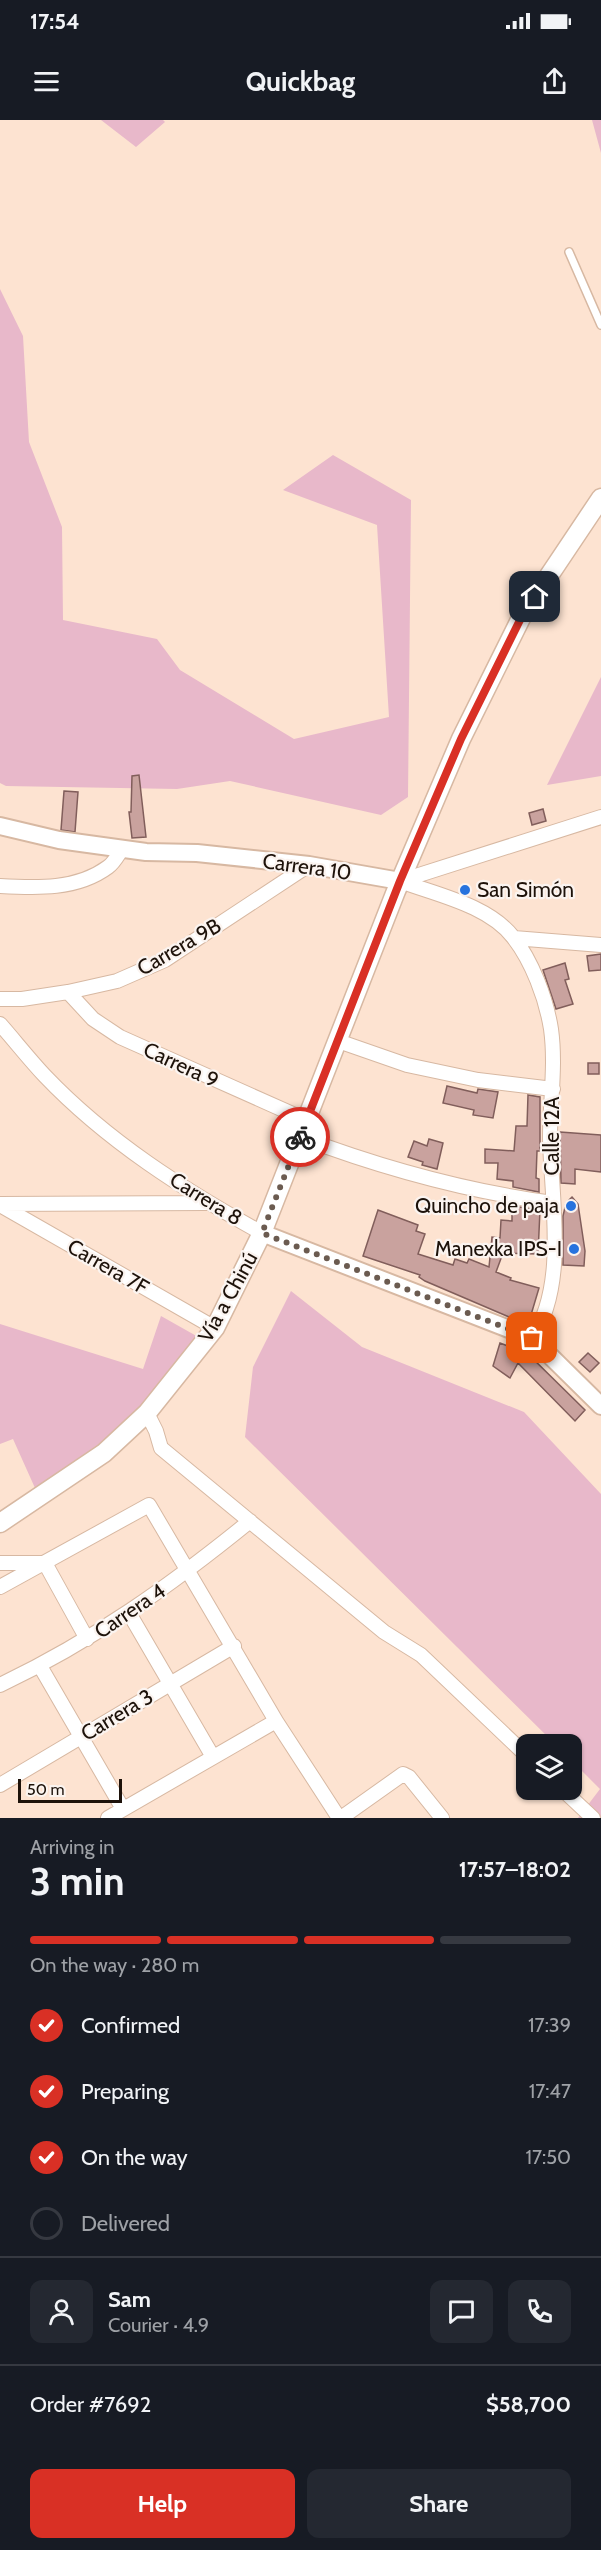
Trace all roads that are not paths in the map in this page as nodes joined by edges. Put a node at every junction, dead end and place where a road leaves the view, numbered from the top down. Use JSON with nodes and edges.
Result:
{"nodes":[{"id":1,"x":569,"y":252,"type":"dead end"},
{"id":2,"x":601,"y":325,"type":"edge"},
{"id":3,"x":601,"y":498,"type":"edge"},
{"id":4,"x":601,"y":817,"type":"edge"},
{"id":5,"x":0,"y":826,"type":"edge"},
{"id":6,"x":122,"y":849,"type":"junction"},
{"id":7,"x":309,"y":865,"type":"junction"},
{"id":8,"x":400,"y":881,"type":"junction"},
{"id":9,"x":0,"y":886,"type":"edge"},
{"id":10,"x":514,"y":938,"type":"junction"},
{"id":11,"x":601,"y":945,"type":"edge"},
{"id":12,"x":68,"y":992,"type":"junction"},
{"id":13,"x":0,"y":999,"type":"edge"},
{"id":14,"x":0,"y":1024,"type":"edge"},
{"id":15,"x":338,"y":1041,"type":"junction"},
{"id":16,"x":553,"y":1089,"type":"junction"},
{"id":17,"x":303,"y":1128,"type":"junction"},
{"id":18,"x":206,"y":1203,"type":"junction"},
{"id":19,"x":553,"y":1203,"type":"junction"},
{"id":20,"x":0,"y":1205,"type":"edge"},
{"id":21,"x":262,"y":1233,"type":"junction"},
{"id":22,"x":215,"y":1328,"type":"junction"},
{"id":23,"x":532,"y":1338,"type":"junction"},
{"id":24,"x":601,"y":1406,"type":"edge"},
{"id":25,"x":147,"y":1413,"type":"junction"},
{"id":26,"x":250,"y":1521,"type":"junction"},
{"id":27,"x":0,"y":1523,"type":"edge"},
{"id":28,"x":0,"y":1563,"type":"edge"},
{"id":29,"x":45,"y":1563,"type":"junction"},
{"id":30,"x":187,"y":1572,"type":"junction"},
{"id":31,"x":0,"y":1587,"type":"edge"},
{"id":32,"x":129,"y":1613,"type":"junction"},
{"id":33,"x":87,"y":1639,"type":"junction"},
{"id":34,"x":234,"y":1646,"type":"junction"},
{"id":35,"x":40,"y":1666,"type":"junction"},
{"id":36,"x":170,"y":1683,"type":"junction"},
{"id":37,"x":0,"y":1685,"type":"edge"},
{"id":38,"x":276,"y":1720,"type":"junction"},
{"id":39,"x":81,"y":1736,"type":"junction"},
{"id":40,"x":516,"y":1745,"type":"edge"},
{"id":41,"x":213,"y":1757,"type":"junction"},
{"id":42,"x":0,"y":1785,"type":"edge"},
{"id":43,"x":574,"y":1800,"type":"edge"},
{"id":44,"x":123,"y":1809,"type":"junction"},
{"id":45,"x":108,"y":1818,"type":"edge"},
{"id":46,"x":340,"y":1818,"type":"edge"},
{"id":47,"x":441,"y":1818,"type":"edge"},
{"id":48,"x":593,"y":1818,"type":"edge"}],
"edges":[{"from":1,"to":2,"type":"lane"},
{"from":3,"to":8,"type":"main road","name":"Vía a Chinú"},
{"from":4,"to":8,"type":"street"},
{"from":5,"to":6,"type":"street","name":"Carrera 10"},
{"from":6,"to":7,"type":"street","name":"Carrera 10"},
{"from":6,"to":9,"type":"street"},
{"from":7,"to":8,"type":"street","name":"Carrera 10"},
{"from":7,"to":12,"type":"street","name":"Carrera 9B"},
{"from":8,"to":10,"type":"street","name":"Carrera 10"},
{"from":8,"to":15,"type":"main road","name":"Vía a Chinú"},
{"from":10,"to":11,"type":"street"},
{"from":10,"to":16,"type":"street","name":"Calle 12A"},
{"from":12,"to":13,"type":"street","name":"Carrera 9B"},
{"from":12,"to":17,"type":"street","name":"Carrera 9"},
{"from":14,"to":18,"type":"street","name":"Carrera 8"},
{"from":15,"to":16,"type":"street"},
{"from":15,"to":17,"type":"main road","name":"Vía a Chinú"},
{"from":16,"to":19,"type":"street","name":"Calle 12A"},
{"from":17,"to":19,"type":"street","name":"Carrera 9"},
{"from":17,"to":21,"type":"main road","name":"Vía a Chinú"},
{"from":18,"to":20,"type":"street"},
{"from":18,"to":21,"type":"street","name":"Carrera 8"},
{"from":19,"to":23,"type":"street","name":"Calle 12A"},
{"from":20,"to":22,"type":"street","name":"Carrera 7F"},
{"from":21,"to":22,"type":"main road","name":"Vía a Chinú"},
{"from":21,"to":23,"type":"street","name":"Carrera 8"},
{"from":22,"to":25,"type":"main road","name":"Vía a Chinú"},
{"from":23,"to":24,"type":"street","name":"Carrera 8"},
{"from":25,"to":26,"type":"street"},
{"from":25,"to":27,"type":"main road","name":"Vía a Chinú"},
{"from":26,"to":30,"type":"street","name":"Carrera 4"},
{"from":26,"to":40,"type":"street"},
{"from":28,"to":29,"type":"street"},
{"from":29,"to":30,"type":"street"},
{"from":29,"to":31,"type":"street"},
{"from":29,"to":33,"type":"street"},
{"from":30,"to":32,"type":"street","name":"Carrera 4"},
{"from":30,"to":34,"type":"street"},
{"from":32,"to":33,"type":"street","name":"Carrera 4"},
{"from":32,"to":36,"type":"street"},
{"from":33,"to":35,"type":"street","name":"Carrera 4"},
{"from":34,"to":36,"type":"street","name":"Carrera 3"},
{"from":34,"to":38,"type":"street"},
{"from":35,"to":37,"type":"street","name":"Carrera 4"},
{"from":35,"to":39,"type":"street"},
{"from":36,"to":39,"type":"street","name":"Carrera 3"},
{"from":36,"to":41,"type":"street"},
{"from":38,"to":41,"type":"street"},
{"from":38,"to":46,"type":"street"},
{"from":39,"to":42,"type":"street","name":"Carrera 3"},
{"from":39,"to":44,"type":"street"},
{"from":41,"to":44,"type":"street"},
{"from":43,"to":48,"type":"street"},
{"from":44,"to":45,"type":"street"},
{"from":46,"to":47,"type":"street"}]}
